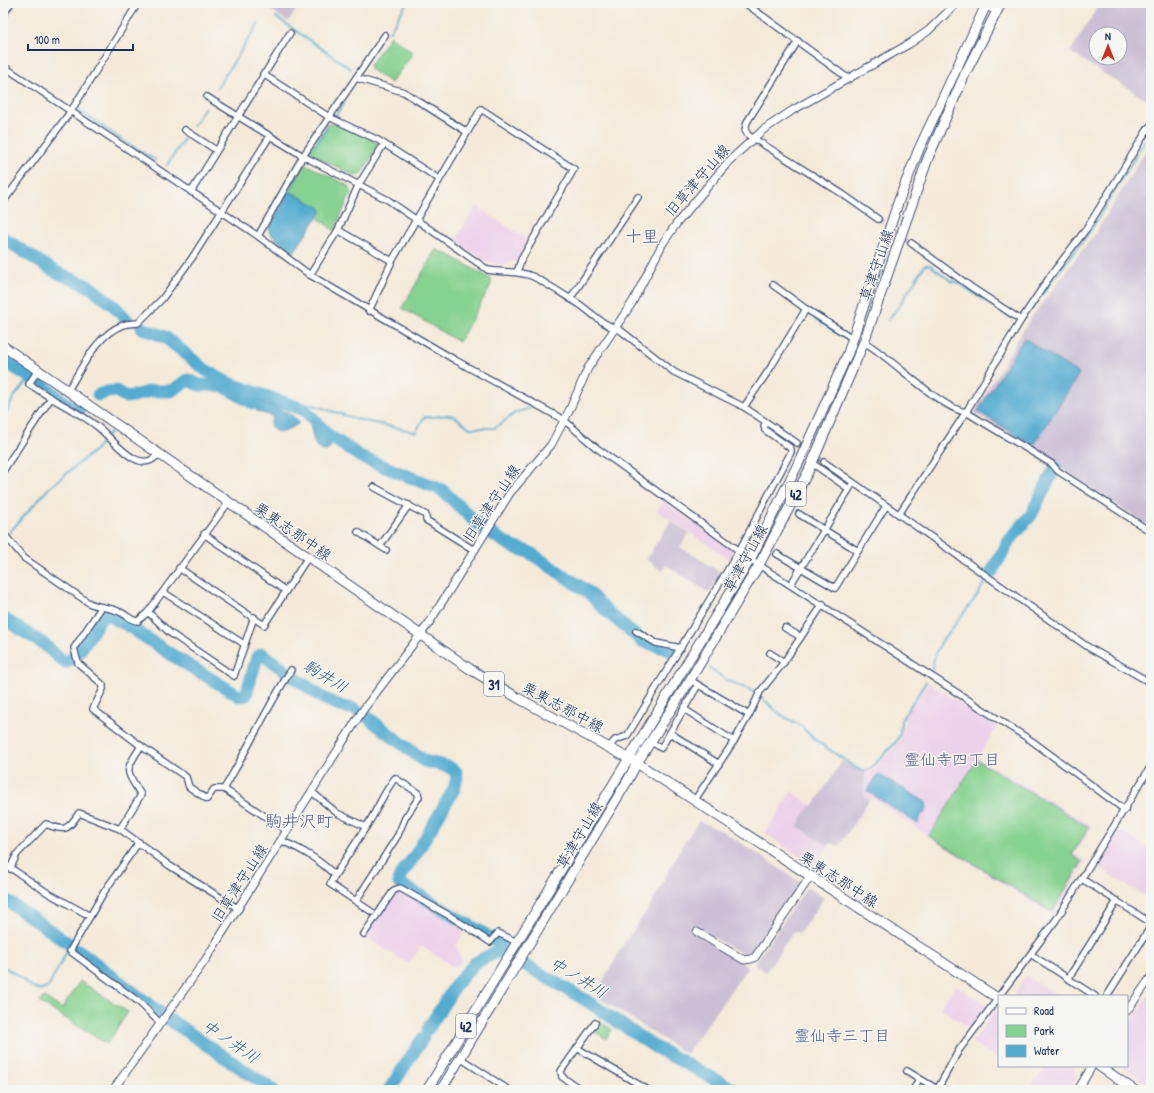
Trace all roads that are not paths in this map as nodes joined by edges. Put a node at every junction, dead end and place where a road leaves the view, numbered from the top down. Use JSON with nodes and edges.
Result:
{"nodes":[{"id":1,"x":11,"y":3,"type":"edge"},
{"id":2,"x":138,"y":3,"type":"edge"},
{"id":3,"x":745,"y":3,"type":"edge"},
{"id":4,"x":957,"y":3,"type":"edge"},
{"id":5,"x":984,"y":4,"type":"edge"},
{"id":6,"x":999,"y":7,"type":"edge"},
{"id":7,"x":3,"y":15,"type":"edge"},
{"id":8,"x":290,"y":33,"type":"dead end"},
{"id":9,"x":385,"y":35,"type":"dead end"},
{"id":10,"x":798,"y":41,"type":"junction"},
{"id":11,"x":3,"y":66,"type":"edge"},
{"id":12,"x":263,"y":74,"type":"junction"},
{"id":13,"x":356,"y":78,"type":"junction"},
{"id":14,"x":849,"y":79,"type":"junction"},
{"id":15,"x":207,"y":97,"type":"dead end"},
{"id":16,"x":71,"y":111,"type":"junction"},
{"id":17,"x":238,"y":116,"type":"junction"},
{"id":18,"x":329,"y":117,"type":"junction"},
{"id":19,"x":1149,"y":127,"type":"dead end"},
{"id":20,"x":185,"y":130,"type":"dead end"},
{"id":21,"x":466,"y":132,"type":"junction"},
{"id":22,"x":270,"y":136,"type":"junction"},
{"id":23,"x":754,"y":138,"type":"junction"},
{"id":24,"x":384,"y":144,"type":"junction"},
{"id":25,"x":216,"y":150,"type":"junction"},
{"id":26,"x":303,"y":156,"type":"junction"},
{"id":27,"x":439,"y":179,"type":"junction"},
{"id":28,"x":359,"y":184,"type":"junction"},
{"id":29,"x":191,"y":192,"type":"junction"},
{"id":30,"x":638,"y":197,"type":"dead end"},
{"id":31,"x":3,"y":202,"type":"edge"},
{"id":32,"x":222,"y":213,"type":"junction"},
{"id":33,"x":878,"y":219,"type":"tunnel mouth"},
{"id":34,"x":415,"y":220,"type":"junction"},
{"id":35,"x":338,"y":230,"type":"junction"},
{"id":36,"x":258,"y":236,"type":"junction"},
{"id":37,"x":911,"y":243,"type":"tunnel mouth"},
{"id":38,"x":392,"y":261,"type":"junction"},
{"id":39,"x":517,"y":272,"type":"junction"},
{"id":40,"x":310,"y":275,"type":"junction"},
{"id":41,"x":773,"y":285,"type":"dead end"},
{"id":42,"x":570,"y":299,"type":"junction"},
{"id":43,"x":806,"y":309,"type":"junction"},
{"id":44,"x":369,"y":310,"type":"junction"},
{"id":45,"x":1021,"y":320,"type":"junction"},
{"id":46,"x":615,"y":329,"type":"junction"},
{"id":47,"x":854,"y":339,"type":"junction"},
{"id":48,"x":864,"y":342,"type":"junction"},
{"id":49,"x":3,"y":346,"type":"edge"},
{"id":50,"x":38,"y":370,"type":"junction"},
{"id":51,"x":68,"y":390,"type":"junction"},
{"id":52,"x":51,"y":398,"type":"junction"},
{"id":53,"x":744,"y":407,"type":"junction"},
{"id":54,"x":966,"y":412,"type":"junction"},
{"id":55,"x":564,"y":420,"type":"junction"},
{"id":56,"x":766,"y":422,"type":"junction"},
{"id":57,"x":797,"y":443,"type":"tunnel mouth"},
{"id":58,"x":159,"y":453,"type":"junction"},
{"id":59,"x":824,"y":462,"type":"tunnel mouth"},
{"id":60,"x":812,"y":463,"type":"junction"},
{"id":61,"x":3,"y":471,"type":"edge"},
{"id":62,"x":853,"y":483,"type":"junction"},
{"id":63,"x":374,"y":487,"type":"dead end"},
{"id":64,"x":849,"y":489,"type":"junction"},
{"id":65,"x":228,"y":503,"type":"junction"},
{"id":66,"x":409,"y":505,"type":"junction"},
{"id":67,"x":886,"y":506,"type":"junction"},
{"id":68,"x":799,"y":514,"type":"dead end"},
{"id":69,"x":899,"y":514,"type":"junction"},
{"id":70,"x":824,"y":530,"type":"junction"},
{"id":71,"x":358,"y":532,"type":"dead end"},
{"id":72,"x":1151,"y":532,"type":"edge"},
{"id":73,"x":3,"y":533,"type":"edge"},
{"id":74,"x":204,"y":534,"type":"junction"},
{"id":75,"x":380,"y":546,"type":"junction"},
{"id":76,"x":386,"y":550,"type":"dead end"},
{"id":77,"x":474,"y":550,"type":"junction"},
{"id":78,"x":739,"y":551,"type":"junction"},
{"id":79,"x":858,"y":551,"type":"junction"},
{"id":80,"x":777,"y":554,"type":"dead end"},
{"id":81,"x":308,"y":557,"type":"junction"},
{"id":82,"x":751,"y":558,"type":"junction"},
{"id":83,"x":759,"y":565,"type":"junction"},
{"id":84,"x":179,"y":568,"type":"junction"},
{"id":85,"x":801,"y":569,"type":"junction"},
{"id":86,"x":791,"y":584,"type":"junction"},
{"id":87,"x":286,"y":591,"type":"junction"},
{"id":88,"x":163,"y":592,"type":"junction"},
{"id":89,"x":823,"y":604,"type":"junction"},
{"id":90,"x":100,"y":608,"type":"junction"},
{"id":91,"x":148,"y":612,"type":"junction"},
{"id":92,"x":254,"y":617,"type":"junction"},
{"id":93,"x":785,"y":628,"type":"dead end"},
{"id":94,"x":636,"y":632,"type":"dead end"},
{"id":95,"x":420,"y":636,"type":"junction"},
{"id":96,"x":801,"y":637,"type":"junction"},
{"id":97,"x":244,"y":644,"type":"junction"},
{"id":98,"x":681,"y":648,"type":"junction"},
{"id":99,"x":770,"y":653,"type":"dead end"},
{"id":100,"x":784,"y":662,"type":"junction"},
{"id":101,"x":291,"y":670,"type":"dead end"},
{"id":102,"x":690,"y":680,"type":"junction"},
{"id":103,"x":1151,"y":683,"type":"edge"},
{"id":104,"x":698,"y":685,"type":"junction"},
{"id":105,"x":684,"y":709,"type":"junction"},
{"id":106,"x":749,"y":715,"type":"junction"},
{"id":107,"x":670,"y":733,"type":"junction"},
{"id":108,"x":734,"y":741,"type":"junction"},
{"id":109,"x":650,"y":742,"type":"junction"},
{"id":110,"x":141,"y":746,"type":"junction"},
{"id":111,"x":609,"y":747,"type":"junction"},
{"id":112,"x":628,"y":758,"type":"junction"},
{"id":113,"x":637,"y":763,"type":"junction"},
{"id":114,"x":719,"y":764,"type":"junction"},
{"id":115,"x":1151,"y":766,"type":"edge"},
{"id":116,"x":224,"y":789,"type":"junction"},
{"id":117,"x":312,"y":792,"type":"junction"},
{"id":118,"x":694,"y":801,"type":"junction"},
{"id":119,"x":1125,"y":810,"type":"junction"},
{"id":120,"x":366,"y":827,"type":"junction"},
{"id":121,"x":120,"y":829,"type":"junction"},
{"id":122,"x":287,"y":831,"type":"junction"},
{"id":123,"x":282,"y":841,"type":"junction"},
{"id":124,"x":139,"y":842,"type":"junction"},
{"id":125,"x":3,"y":864,"type":"edge"},
{"id":126,"x":10,"y":869,"type":"junction"},
{"id":127,"x":335,"y":875,"type":"junction"},
{"id":128,"x":810,"y":877,"type":"junction"},
{"id":129,"x":1082,"y":879,"type":"junction"},
{"id":130,"x":356,"y":901,"type":"junction"},
{"id":131,"x":1117,"y":901,"type":"junction"},
{"id":132,"x":239,"y":909,"type":"junction"},
{"id":133,"x":372,"y":912,"type":"dead end"},
{"id":134,"x":90,"y":916,"type":"junction"},
{"id":135,"x":1151,"y":924,"type":"edge"},
{"id":136,"x":697,"y":932,"type":"dead end"},
{"id":137,"x":364,"y":934,"type":"dead end"},
{"id":138,"x":516,"y":944,"type":"junction"},
{"id":139,"x":1032,"y":955,"type":"junction"},
{"id":140,"x":1151,"y":977,"type":"edge"},
{"id":141,"x":1068,"y":979,"type":"junction"},
{"id":142,"x":1001,"y":995,"type":"edge"},
{"id":143,"x":1093,"y":995,"type":"edge"},
{"id":144,"x":1108,"y":995,"type":"edge"},
{"id":145,"x":998,"y":996,"type":"edge"},
{"id":146,"x":998,"y":998,"type":"edge"},
{"id":147,"x":1128,"y":1010,"type":"edge"},
{"id":148,"x":160,"y":1023,"type":"junction"},
{"id":149,"x":595,"y":1023,"type":"dead end"},
{"id":150,"x":577,"y":1048,"type":"junction"},
{"id":151,"x":460,"y":1058,"type":"junction"},
{"id":152,"x":1091,"y":1067,"type":"edge"},
{"id":153,"x":1100,"y":1067,"type":"edge"},
{"id":154,"x":907,"y":1071,"type":"dead end"},
{"id":155,"x":919,"y":1079,"type":"junction"},
{"id":156,"x":113,"y":1090,"type":"edge"},
{"id":157,"x":427,"y":1090,"type":"edge"},
{"id":158,"x":441,"y":1090,"type":"edge"},
{"id":159,"x":509,"y":1090,"type":"edge"},
{"id":160,"x":582,"y":1090,"type":"edge"},
{"id":161,"x":648,"y":1090,"type":"edge"},
{"id":162,"x":913,"y":1090,"type":"edge"},
{"id":163,"x":937,"y":1090,"type":"edge"},
{"id":164,"x":1078,"y":1090,"type":"edge"},
{"id":165,"x":1134,"y":1090,"type":"edge"}],
"edges":[{"from":1,"to":7,"type":"street"},
{"from":2,"to":16,"type":"street"},
{"from":3,"to":10,"type":"street"},
{"from":4,"to":14,"type":"street","name":"旧草津守山線"},
{"from":5,"to":6,"type":"street"},
{"from":5,"to":47,"type":"main road","name":"草津守山線","number":"42"},
{"from":6,"to":48,"type":"main road","name":"草津守山線","number":"42"},
{"from":8,"to":12,"type":"street"},
{"from":9,"to":13,"type":"street"},
{"from":10,"to":14,"type":"street"},
{"from":10,"to":23,"type":"street"},
{"from":11,"to":16,"type":"street"},
{"from":12,"to":17,"type":"street"},
{"from":12,"to":18,"type":"street"},
{"from":13,"to":18,"type":"street"},
{"from":13,"to":21,"type":"street"},
{"from":14,"to":23,"type":"street","name":"旧草津守山線"},
{"from":15,"to":17,"type":"street"},
{"from":16,"to":29,"type":"street"},
{"from":16,"to":31,"type":"street"},
{"from":17,"to":22,"type":"street"},
{"from":17,"to":25,"type":"street"},
{"from":18,"to":24,"type":"street"},
{"from":18,"to":26,"type":"street"},
{"from":19,"to":45,"type":"street"},
{"from":20,"to":25,"type":"street"},
{"from":21,"to":27,"type":"street"},
{"from":21,"to":39,"type":"street"},
{"from":22,"to":26,"type":"street"},
{"from":22,"to":32,"type":"street"},
{"from":23,"to":33,"type":"street"},
{"from":23,"to":46,"type":"street","name":"旧草津守山線"},
{"from":24,"to":27,"type":"street"},
{"from":24,"to":28,"type":"street"},
{"from":25,"to":29,"type":"street"},
{"from":26,"to":28,"type":"street"},
{"from":26,"to":36,"type":"street"},
{"from":27,"to":34,"type":"street"},
{"from":28,"to":34,"type":"street"},
{"from":28,"to":35,"type":"street"},
{"from":29,"to":32,"type":"street"},
{"from":30,"to":42,"type":"street"},
{"from":32,"to":36,"type":"street"},
{"from":32,"to":51,"type":"street"},
{"from":34,"to":38,"type":"street"},
{"from":34,"to":39,"type":"street"},
{"from":35,"to":38,"type":"street"},
{"from":35,"to":40,"type":"street"},
{"from":36,"to":40,"type":"street"},
{"from":37,"to":45,"type":"street"},
{"from":38,"to":44,"type":"street"},
{"from":39,"to":42,"type":"street"},
{"from":40,"to":44,"type":"street"},
{"from":41,"to":43,"type":"street"},
{"from":42,"to":46,"type":"street"},
{"from":43,"to":47,"type":"street"},
{"from":43,"to":53,"type":"street"},
{"from":44,"to":55,"type":"street"},
{"from":45,"to":54,"type":"street"},
{"from":46,"to":53,"type":"street"},
{"from":46,"to":55,"type":"street","name":"旧草津守山線"},
{"from":47,"to":82,"type":"main road","name":"草津守山線","number":"42"},
{"from":48,"to":54,"type":"street"},
{"from":48,"to":60,"type":"main road","name":"草津守山線","number":"42"},
{"from":49,"to":50,"type":"main road","name":"栗東志那中線","number":"31"},
{"from":50,"to":51,"type":"main road","name":"栗東志那中線","number":"31"},
{"from":50,"to":52,"type":"street"},
{"from":51,"to":58,"type":"main road","name":"栗東志那中線","number":"31"},
{"from":52,"to":58,"type":"street"},
{"from":52,"to":61,"type":"street"},
{"from":53,"to":56,"type":"street"},
{"from":54,"to":69,"type":"street"},
{"from":54,"to":72,"type":"street"},
{"from":55,"to":77,"type":"street","name":"旧草津守山線"},
{"from":55,"to":78,"type":"street"},
{"from":56,"to":57,"type":"street"},
{"from":56,"to":78,"type":"street"},
{"from":58,"to":65,"type":"main road","name":"栗東志那中線","number":"31"},
{"from":59,"to":62,"type":"street"},
{"from":60,"to":64,"type":"street"},
{"from":60,"to":83,"type":"main road","name":"草津守山線","number":"42"},
{"from":62,"to":64,"type":"street"},
{"from":62,"to":67,"type":"street"},
{"from":63,"to":66,"type":"street"},
{"from":64,"to":70,"type":"street"},
{"from":65,"to":74,"type":"street"},
{"from":65,"to":81,"type":"main road","name":"栗東志那中線","number":"31"},
{"from":66,"to":75,"type":"street"},
{"from":66,"to":77,"type":"street"},
{"from":67,"to":69,"type":"street"},
{"from":67,"to":79,"type":"street"},
{"from":68,"to":70,"type":"street"},
{"from":69,"to":103,"type":"street"},
{"from":70,"to":79,"type":"street"},
{"from":70,"to":85,"type":"street"},
{"from":71,"to":75,"type":"street"},
{"from":73,"to":90,"type":"street"},
{"from":74,"to":84,"type":"street"},
{"from":74,"to":87,"type":"street"},
{"from":75,"to":76,"type":"street"},
{"from":77,"to":95,"type":"street","name":"旧草津守山線"},
{"from":78,"to":82,"type":"street"},
{"from":78,"to":98,"type":"street"},
{"from":79,"to":85,"type":"street"},
{"from":80,"to":85,"type":"street"},
{"from":81,"to":87,"type":"street"},
{"from":81,"to":95,"type":"main road","name":"栗東志那中線","number":"31"},
{"from":82,"to":83,"type":"street"},
{"from":82,"to":112,"type":"main road","name":"草津守山線","number":"42"},
{"from":83,"to":86,"type":"street"},
{"from":83,"to":102,"type":"main road","name":"草津守山線","number":"42"},
{"from":84,"to":88,"type":"street"},
{"from":84,"to":92,"type":"street"},
{"from":85,"to":86,"type":"street"},
{"from":86,"to":89,"type":"street"},
{"from":87,"to":92,"type":"street"},
{"from":88,"to":91,"type":"street"},
{"from":88,"to":97,"type":"street"},
{"from":89,"to":96,"type":"street"},
{"from":89,"to":119,"type":"street"},
{"from":90,"to":91,"type":"street"},
{"from":90,"to":110,"type":"street"},
{"from":91,"to":97,"type":"street"},
{"from":92,"to":97,"type":"street"},
{"from":93,"to":96,"type":"street"},
{"from":94,"to":98,"type":"street"},
{"from":95,"to":111,"type":"main road","name":"栗東志那中線","number":"31"},
{"from":95,"to":117,"type":"street","name":"旧草津守山線"},
{"from":96,"to":100,"type":"street"},
{"from":98,"to":111,"type":"street"},
{"from":99,"to":100,"type":"street"},
{"from":100,"to":106,"type":"street"},
{"from":101,"to":116,"type":"street"},
{"from":102,"to":104,"type":"street"},
{"from":102,"to":109,"type":"main road","name":"草津守山線","number":"42"},
{"from":104,"to":105,"type":"street"},
{"from":104,"to":106,"type":"street"},
{"from":105,"to":107,"type":"street"},
{"from":105,"to":108,"type":"street"},
{"from":106,"to":108,"type":"street"},
{"from":107,"to":109,"type":"street"},
{"from":107,"to":114,"type":"street"},
{"from":108,"to":114,"type":"street"},
{"from":109,"to":113,"type":"main road","name":"草津守山線","number":"42"},
{"from":110,"to":116,"type":"street"},
{"from":110,"to":121,"type":"street"},
{"from":111,"to":112,"type":"main road","name":"栗東志那中線","number":"31"},
{"from":112,"to":113,"type":"main road","name":"栗東志那中線","number":"31"},
{"from":112,"to":138,"type":"main road","name":"草津守山線","number":"42"},
{"from":113,"to":118,"type":"main road","name":"栗東志那中線","number":"31"},
{"from":113,"to":151,"type":"main road","name":"草津守山線","number":"42"},
{"from":114,"to":118,"type":"street"},
{"from":115,"to":119,"type":"street"},
{"from":116,"to":122,"type":"street"},
{"from":117,"to":120,"type":"street"},
{"from":117,"to":122,"type":"street","name":"旧草津守山線"},
{"from":118,"to":128,"type":"main road","name":"栗東志那中線","number":"31"},
{"from":119,"to":129,"type":"street"},
{"from":120,"to":127,"type":"street"},
{"from":120,"to":130,"type":"street"},
{"from":121,"to":124,"type":"street"},
{"from":121,"to":126,"type":"street"},
{"from":122,"to":123,"type":"street","name":"旧草津守山線"},
{"from":123,"to":127,"type":"street"},
{"from":123,"to":132,"type":"street","name":"旧草津守山線"},
{"from":124,"to":132,"type":"street"},
{"from":124,"to":134,"type":"street"},
{"from":125,"to":126,"type":"street"},
{"from":126,"to":134,"type":"street"},
{"from":127,"to":130,"type":"street"},
{"from":128,"to":136,"type":"street"},
{"from":128,"to":145,"type":"main road","name":"栗東志那中線","number":"31"},
{"from":129,"to":131,"type":"street"},
{"from":129,"to":139,"type":"street"},
{"from":130,"to":133,"type":"street"},
{"from":131,"to":135,"type":"street"},
{"from":131,"to":141,"type":"street"},
{"from":132,"to":148,"type":"street","name":"旧草津守山線"},
{"from":134,"to":148,"type":"street"},
{"from":135,"to":144,"type":"street"},
{"from":137,"to":138,"type":"street"},
{"from":138,"to":157,"type":"main road","name":"草津守山線","number":"42"},
{"from":139,"to":141,"type":"street"},
{"from":139,"to":142,"type":"street"},
{"from":140,"to":147,"type":"street"},
{"from":141,"to":143,"type":"street"},
{"from":146,"to":163,"type":"street"},
{"from":148,"to":156,"type":"street","name":"旧草津守山線"},
{"from":149,"to":150,"type":"street"},
{"from":150,"to":160,"type":"street"},
{"from":150,"to":161,"type":"street"},
{"from":151,"to":158,"type":"main road","name":"草津守山線","number":"42"},
{"from":151,"to":159,"type":"street"},
{"from":152,"to":164,"type":"street"},
{"from":153,"to":165,"type":"main road"},
{"from":154,"to":155,"type":"street"},
{"from":155,"to":162,"type":"street"},
{"from":155,"to":163,"type":"street"}]}
